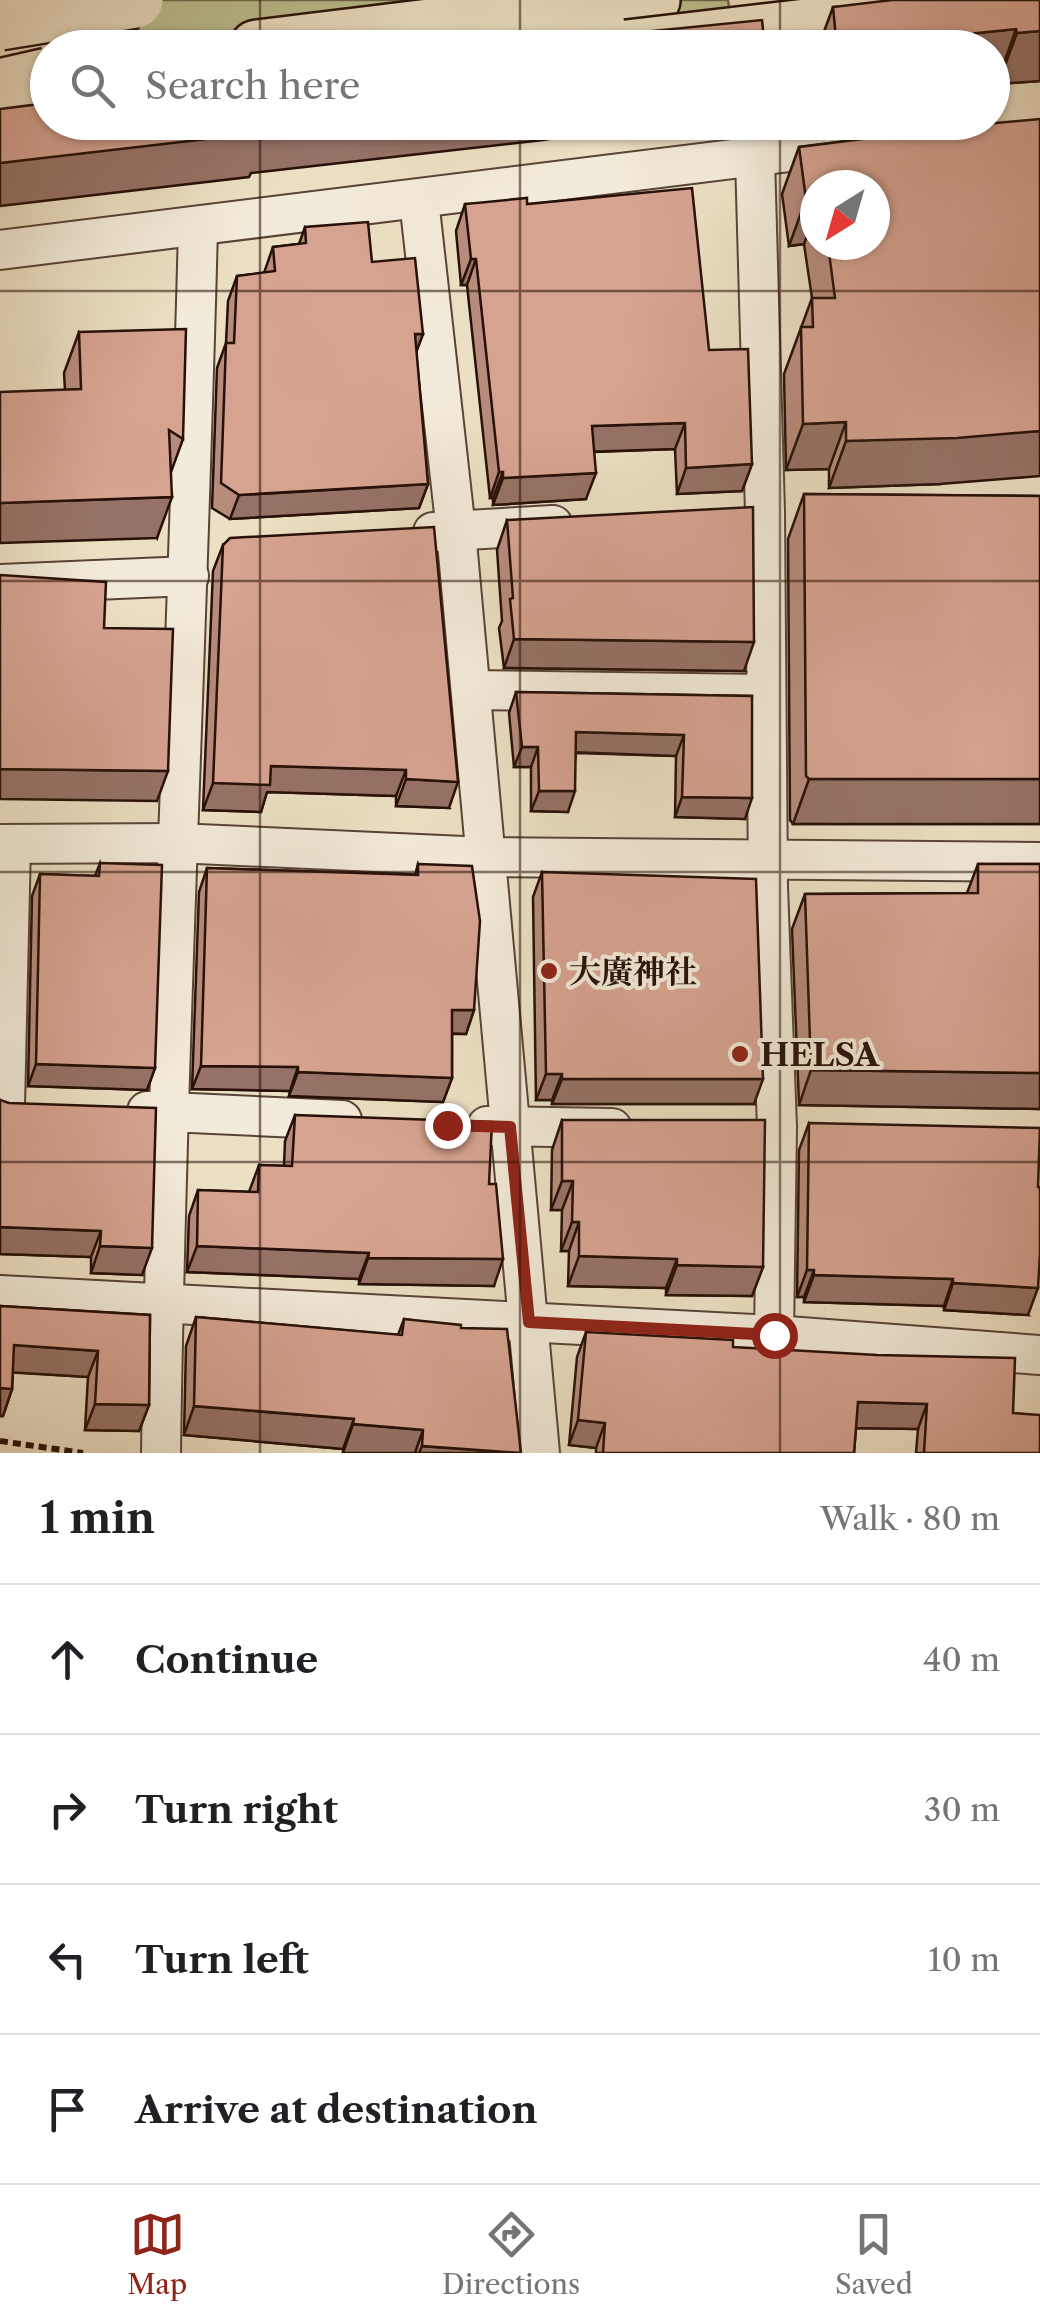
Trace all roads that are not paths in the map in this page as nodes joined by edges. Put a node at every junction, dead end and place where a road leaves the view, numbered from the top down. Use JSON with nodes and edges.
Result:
{"nodes":[{"id":1,"x":135,"y":0,"type":"edge"},
{"id":2,"x":652,"y":0,"type":"edge"},
{"id":3,"x":758,"y":0,"type":"edge"},
{"id":4,"x":1038,"y":0,"type":"edge"},
{"id":5,"x":0,"y":22,"type":"edge"},
{"id":6,"x":405,"y":30,"type":"edge"},
{"id":7,"x":763,"y":30,"type":"edge"},
{"id":8,"x":782,"y":30,"type":"edge"},
{"id":9,"x":30,"y":80,"type":"edge"},
{"id":10,"x":0,"y":87,"type":"edge"},
{"id":11,"x":30,"y":108,"type":"edge"},
{"id":12,"x":0,"y":110,"type":"edge"},
{"id":13,"x":882,"y":141,"type":"edge"},
{"id":14,"x":772,"y":144,"type":"edge"},
{"id":15,"x":420,"y":200,"type":"junction"},
{"id":16,"x":198,"y":227,"type":"junction"},
{"id":17,"x":0,"y":250,"type":"edge"},
{"id":18,"x":804,"y":511,"type":"edge"},
{"id":19,"x":765,"y":512,"type":"junction"},
{"id":20,"x":726,"y":514,"type":"edge"},
{"id":21,"x":591,"y":522,"type":"edge"},
{"id":22,"x":456,"y":531,"type":"junction"},
{"id":23,"x":399,"y":534,"type":"edge"},
{"id":24,"x":228,"y":542,"type":"edge"},
{"id":25,"x":190,"y":560,"type":"junction"},
{"id":26,"x":0,"y":584,"type":"edge"},
{"id":27,"x":471,"y":690,"type":"junction"},
{"id":28,"x":766,"y":694,"type":"junction"},
{"id":29,"x":5,"y":844,"type":"edge"},
{"id":30,"x":176,"y":844,"type":"junction"},
{"id":31,"x":486,"y":857,"type":"junction"},
{"id":32,"x":767,"y":861,"type":"junction"},
{"id":33,"x":1040,"y":862,"type":"edge"},
{"id":34,"x":2,"y":1107,"type":"edge"},
{"id":35,"x":44,"y":1108,"type":"edge"},
{"id":36,"x":104,"y":1110,"type":"edge"},
{"id":37,"x":169,"y":1112,"type":"junction"},
{"id":38,"x":369,"y":1121,"type":"edge"},
{"id":39,"x":447,"y":1125,"type":"edge"},
{"id":40,"x":510,"y":1127,"type":"junction"},
{"id":41,"x":738,"y":1127,"type":"edge"},
{"id":42,"x":776,"y":1127,"type":"junction"},
{"id":43,"x":640,"y":1128,"type":"edge"},
{"id":44,"x":814,"y":1128,"type":"edge"},
{"id":45,"x":0,"y":1295,"type":"edge"},
{"id":46,"x":163,"y":1302,"type":"junction"},
{"id":47,"x":529,"y":1322,"type":"junction"},
{"id":48,"x":774,"y":1335,"type":"junction"},
{"id":49,"x":1040,"y":1355,"type":"edge"},
{"id":50,"x":160,"y":1453,"type":"edge"},
{"id":51,"x":540,"y":1453,"type":"edge"}],
"edges":[{"from":1,"to":5,"type":"highway","bridge":true},
{"from":2,"to":6,"type":"highway"},
{"from":3,"to":7,"type":"street"},
{"from":4,"to":8,"type":"highway","bridge":true},
{"from":9,"to":10,"type":"highway","bridge":true},
{"from":11,"to":12,"type":"highway"},
{"from":13,"to":14,"type":"street"},
{"from":14,"to":15,"type":"street"},
{"from":14,"to":19,"type":"street"},
{"from":15,"to":16,"type":"street"},
{"from":15,"to":22,"type":"street"},
{"from":16,"to":17,"type":"street"},
{"from":16,"to":25,"type":"street"},
{"from":18,"to":19,"type":"street"},
{"from":19,"to":20,"type":"street"},
{"from":19,"to":28,"type":"street"},
{"from":21,"to":22,"type":"street"},
{"from":22,"to":23,"type":"street"},
{"from":22,"to":27,"type":"street"},
{"from":24,"to":25,"type":"street"},
{"from":25,"to":26,"type":"street"},
{"from":25,"to":30,"type":"street"},
{"from":27,"to":28,"type":"street"},
{"from":27,"to":31,"type":"street"},
{"from":28,"to":32,"type":"street"},
{"from":29,"to":30,"type":"street"},
{"from":29,"to":34,"type":"street"},
{"from":30,"to":31,"type":"street"},
{"from":30,"to":37,"type":"street"},
{"from":31,"to":32,"type":"street"},
{"from":31,"to":40,"type":"street"},
{"from":32,"to":33,"type":"street"},
{"from":32,"to":42,"type":"street"},
{"from":34,"to":35,"type":"street"},
{"from":36,"to":37,"type":"street"},
{"from":37,"to":38,"type":"street"},
{"from":37,"to":46,"type":"street"},
{"from":39,"to":40,"type":"street"},
{"from":40,"to":43,"type":"street"},
{"from":40,"to":47,"type":"street"},
{"from":41,"to":42,"type":"street"},
{"from":42,"to":44,"type":"street"},
{"from":42,"to":48,"type":"street"},
{"from":45,"to":46,"type":"street"},
{"from":46,"to":47,"type":"street"},
{"from":46,"to":50,"type":"street"},
{"from":47,"to":48,"type":"street"},
{"from":47,"to":51,"type":"street"},
{"from":48,"to":49,"type":"street"}]}
